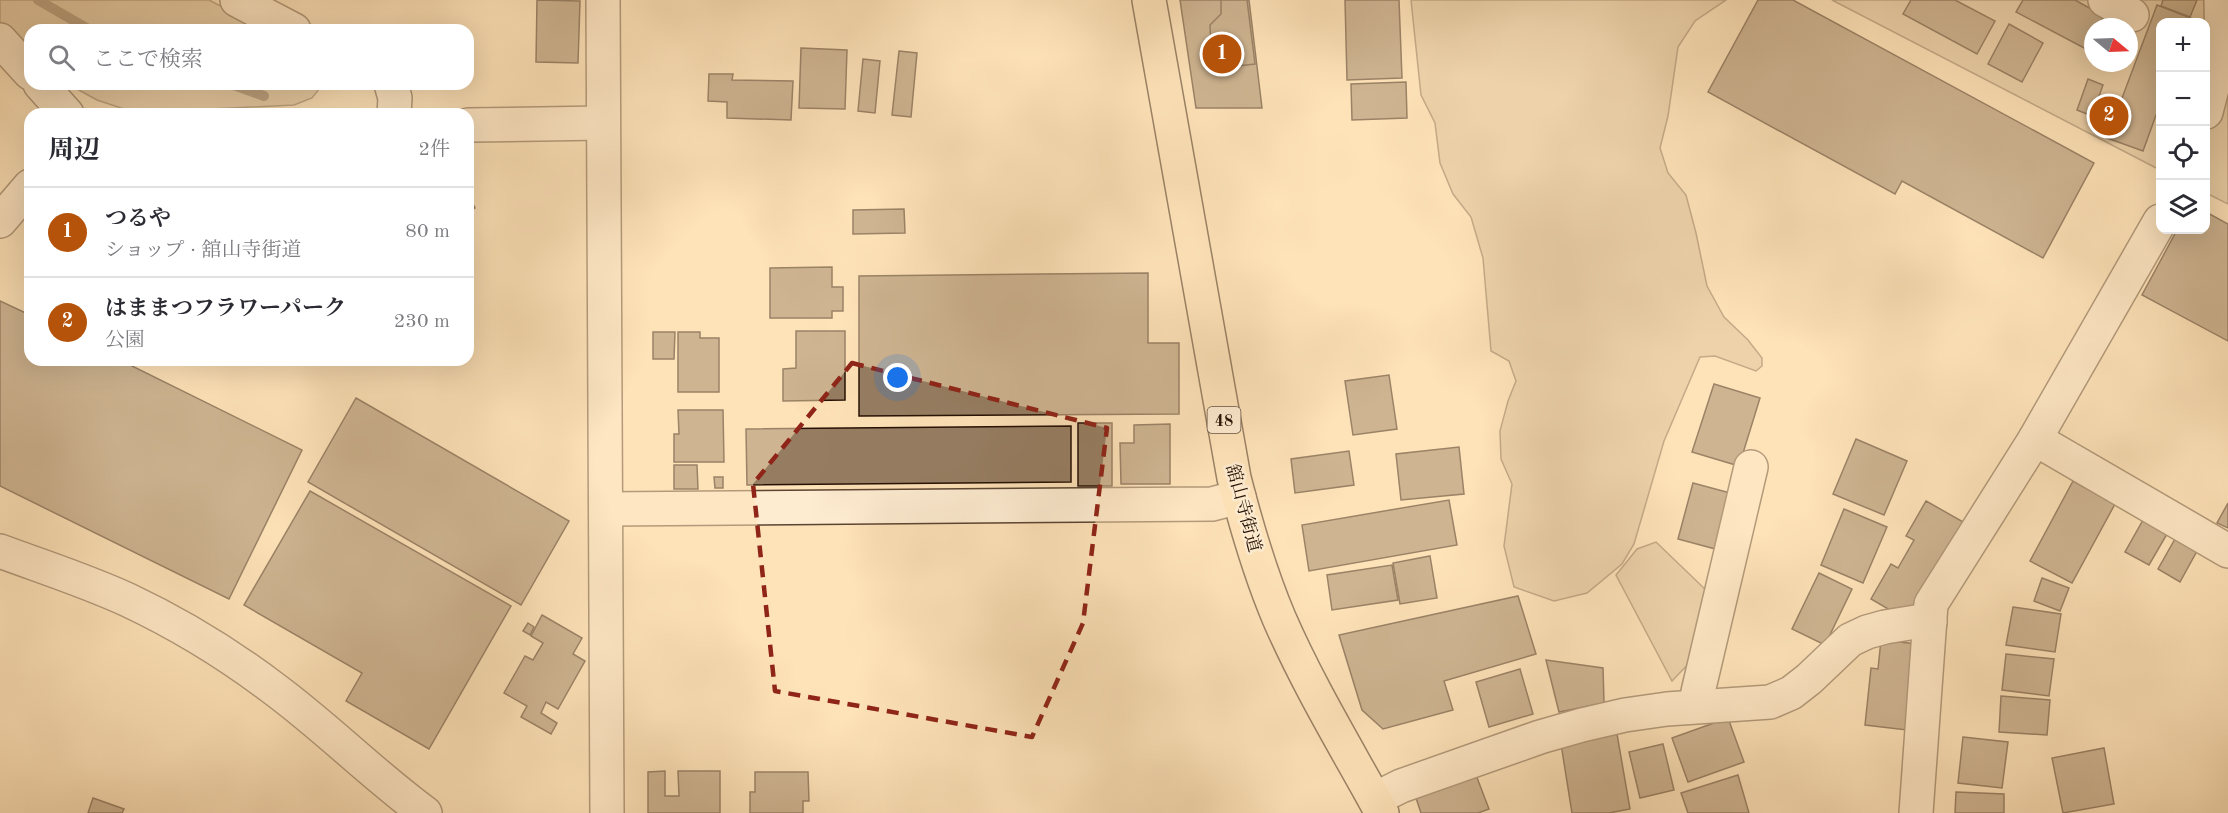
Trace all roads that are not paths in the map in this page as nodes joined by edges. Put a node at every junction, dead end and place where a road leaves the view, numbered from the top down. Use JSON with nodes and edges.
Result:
{"nodes":[{"id":1,"x":237,"y":0,"type":"edge"},
{"id":2,"x":603,"y":0,"type":"edge"},
{"id":3,"x":1149,"y":0,"type":"edge"},
{"id":4,"x":2221,"y":0,"type":"edge"},
{"id":5,"x":283,"y":24,"type":"edge"},
{"id":6,"x":0,"y":40,"type":"edge"},
{"id":7,"x":24,"y":66,"type":"edge"},
{"id":8,"x":45,"y":90,"type":"edge"},
{"id":9,"x":392,"y":90,"type":"edge"},
{"id":10,"x":2210,"y":93,"type":"edge"},
{"id":11,"x":62,"y":108,"type":"edge"},
{"id":12,"x":394,"y":108,"type":"edge"},
{"id":13,"x":603,"y":123,"type":"junction"},
{"id":14,"x":474,"y":125,"type":"edge"},
{"id":15,"x":24,"y":193,"type":"edge"},
{"id":16,"x":0,"y":221,"type":"edge"},
{"id":17,"x":2156,"y":228,"type":"edge"},
{"id":18,"x":2035,"y":439,"type":"junction"},
{"id":19,"x":1751,"y":467,"type":"dead end"},
{"id":20,"x":1239,"y":497,"type":"junction"},
{"id":21,"x":606,"y":508,"type":"junction"},
{"id":22,"x":0,"y":551,"type":"edge"},
{"id":23,"x":2228,"y":551,"type":"edge"},
{"id":24,"x":1930,"y":622,"type":"junction"},
{"id":25,"x":1699,"y":705,"type":"junction"},
{"id":26,"x":1378,"y":806,"type":"edge"},
{"id":27,"x":425,"y":813,"type":"edge"},
{"id":28,"x":607,"y":813,"type":"edge"},
{"id":29,"x":1916,"y":813,"type":"edge"}],
"edges":[{"from":1,"to":5,"type":"street"},
{"from":2,"to":13,"type":"street"},
{"from":3,"to":20,"type":"main road","name":"舘山寺街道","number":"48"},
{"from":4,"to":10,"type":"street"},
{"from":6,"to":7,"type":"street"},
{"from":8,"to":11,"type":"street"},
{"from":9,"to":12,"type":"street"},
{"from":13,"to":14,"type":"street"},
{"from":13,"to":21,"type":"street"},
{"from":15,"to":16,"type":"street"},
{"from":17,"to":18,"type":"street"},
{"from":18,"to":23,"type":"street"},
{"from":18,"to":24,"type":"street"},
{"from":19,"to":25,"type":"street"},
{"from":20,"to":21,"type":"street"},
{"from":20,"to":26,"type":"main road","name":"舘山寺街道","number":"48"},
{"from":21,"to":28,"type":"street"},
{"from":22,"to":27,"type":"street"},
{"from":24,"to":25,"type":"street"},
{"from":24,"to":29,"type":"street"},
{"from":25,"to":26,"type":"street"}]}
